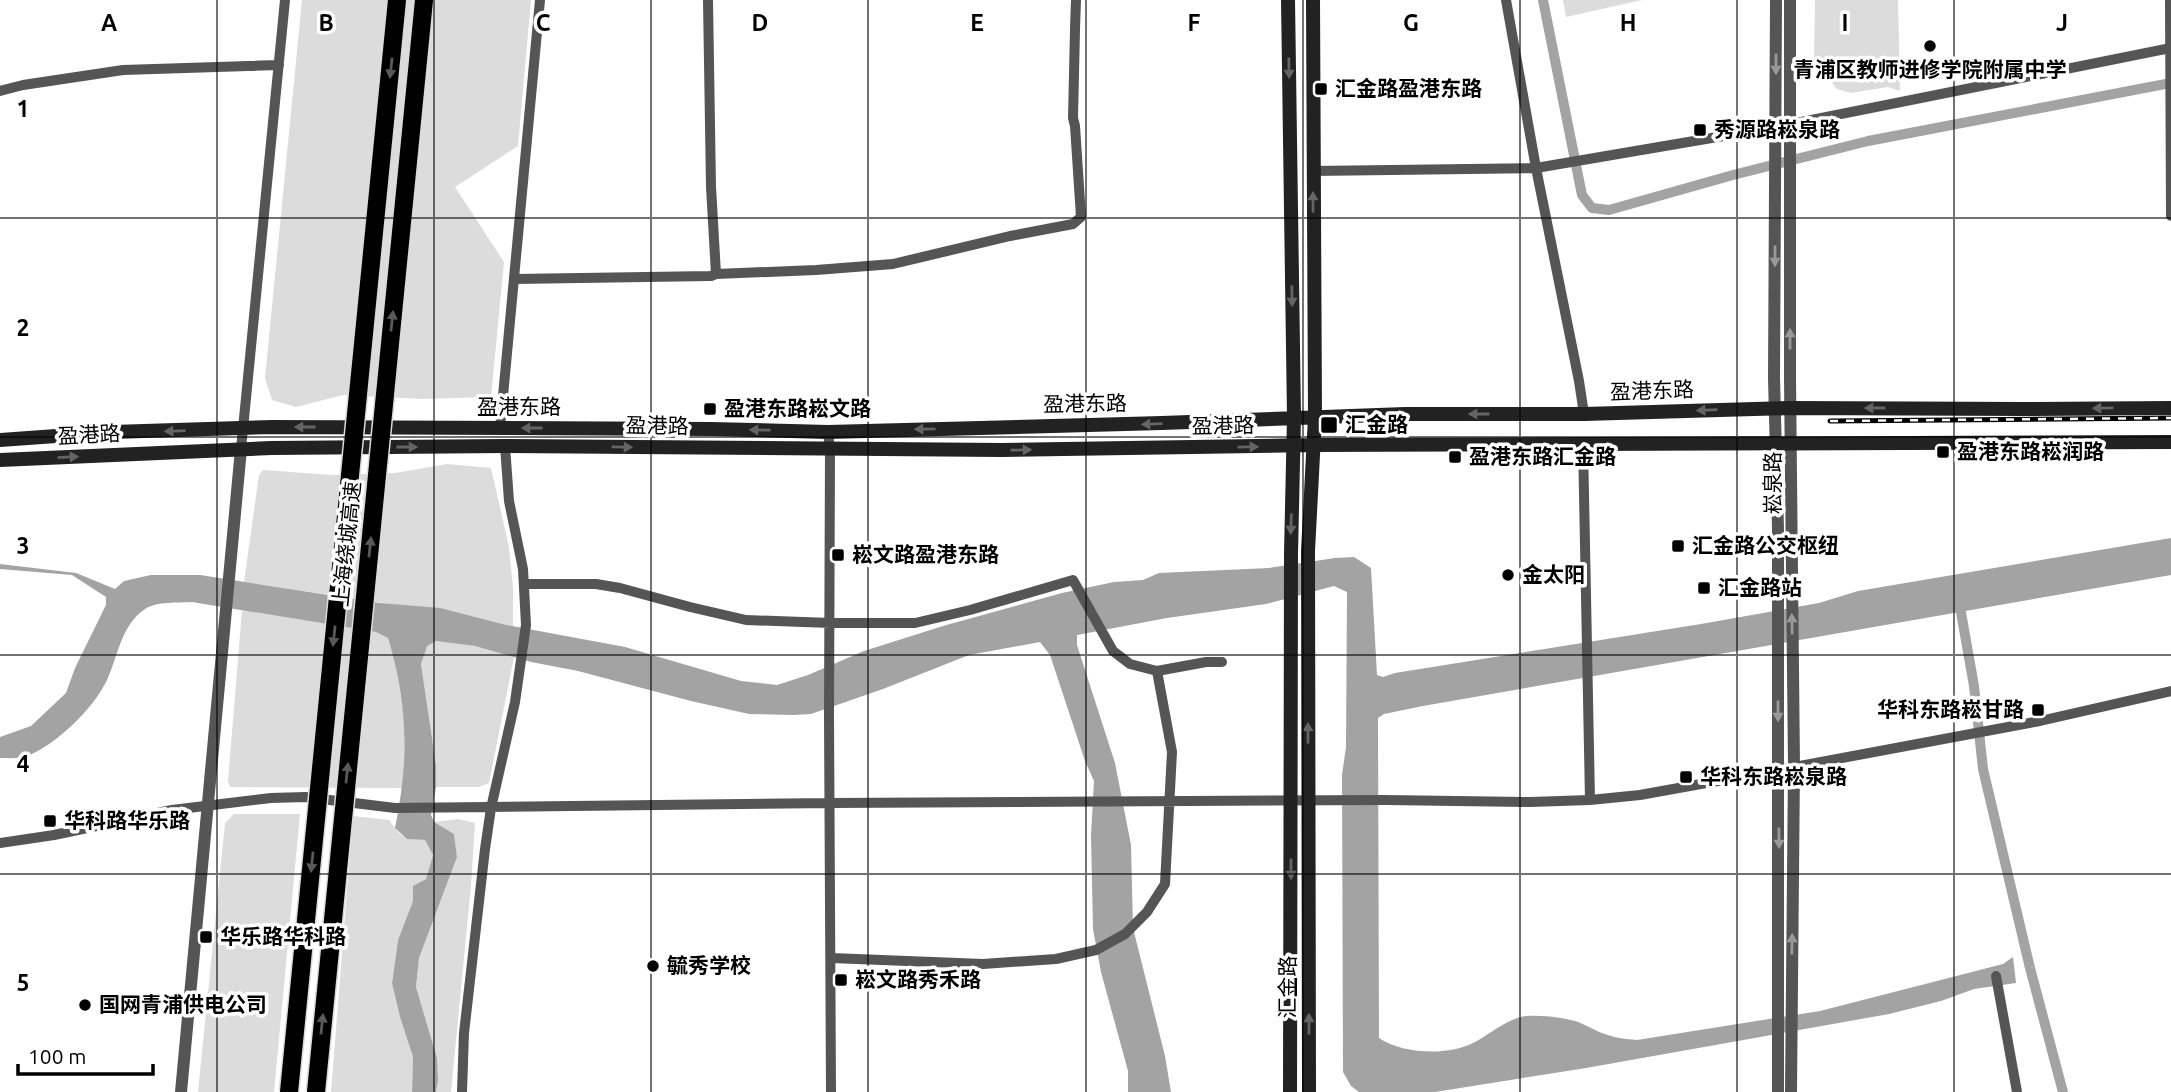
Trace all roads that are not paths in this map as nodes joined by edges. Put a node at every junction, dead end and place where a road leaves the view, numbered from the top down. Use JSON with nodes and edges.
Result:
{"nodes":[{"id":1,"x":285,"y":0,"type":"edge"},
{"id":2,"x":397,"y":0,"type":"edge"},
{"id":3,"x":424,"y":0,"type":"edge"},
{"id":4,"x":540,"y":0,"type":"edge"},
{"id":5,"x":708,"y":0,"type":"edge"},
{"id":6,"x":1076,"y":0,"type":"edge"},
{"id":7,"x":1288,"y":0,"type":"edge"},
{"id":8,"x":1313,"y":0,"type":"edge"},
{"id":9,"x":1506,"y":0,"type":"edge"},
{"id":10,"x":1776,"y":0,"type":"edge"},
{"id":11,"x":1790,"y":0,"type":"edge"},
{"id":12,"x":2170,"y":0,"type":"edge"},
{"id":13,"x":2170,"y":48,"type":"edge"},
{"id":14,"x":279,"y":65,"type":"junction"},
{"id":15,"x":2170,"y":68,"type":"edge"},
{"id":16,"x":0,"y":91,"type":"edge"},
{"id":17,"x":2170,"y":102,"type":"edge"},
{"id":18,"x":1790,"y":124,"type":"junction"},
{"id":19,"x":1776,"y":127,"type":"junction"},
{"id":20,"x":1536,"y":168,"type":"junction"},
{"id":21,"x":1313,"y":171,"type":"junction"},
{"id":22,"x":2171,"y":216,"type":"edge"},
{"id":23,"x":716,"y":274,"type":"junction"},
{"id":24,"x":515,"y":279,"type":"junction"},
{"id":25,"x":1775,"y":408,"type":"junction"},
{"id":26,"x":1791,"y":408,"type":"junction"},
{"id":27,"x":2171,"y":408,"type":"edge"},
{"id":28,"x":1584,"y":414,"type":"junction"},
{"id":29,"x":1315,"y":417,"type":"junction"},
{"id":30,"x":1294,"y":418,"type":"junction"},
{"id":31,"x":500,"y":428,"type":"junction"},
{"id":32,"x":243,"y":429,"type":"junction"},
{"id":33,"x":828,"y":432,"type":"junction"},
{"id":34,"x":0,"y":440,"type":"edge"},
{"id":35,"x":2171,"y":442,"type":"edge"},
{"id":36,"x":1583,"y":443,"type":"junction"},
{"id":37,"x":1776,"y":443,"type":"junction"},
{"id":38,"x":1792,"y":443,"type":"junction"},
{"id":39,"x":1314,"y":445,"type":"junction"},
{"id":40,"x":505,"y":446,"type":"junction"},
{"id":41,"x":1294,"y":446,"type":"junction"},
{"id":42,"x":241,"y":449,"type":"junction"},
{"id":43,"x":830,"y":449,"type":"junction"},
{"id":44,"x":0,"y":460,"type":"edge"},
{"id":45,"x":524,"y":584,"type":"junction"},
{"id":46,"x":829,"y":623,"type":"junction"},
{"id":47,"x":1222,"y":662,"type":"dead end"},
{"id":48,"x":1157,"y":671,"type":"junction"},
{"id":49,"x":2171,"y":691,"type":"edge"},
{"id":50,"x":1794,"y":766,"type":"junction"},
{"id":51,"x":1778,"y":770,"type":"junction"},
{"id":52,"x":1590,"y":800,"type":"junction"},
{"id":53,"x":1170,"y":801,"type":"junction"},
{"id":54,"x":1292,"y":801,"type":"junction"},
{"id":55,"x":1308,"y":801,"type":"junction"},
{"id":56,"x":831,"y":803,"type":"junction"},
{"id":57,"x":208,"y":807,"type":"junction"},
{"id":58,"x":491,"y":808,"type":"junction"},
{"id":59,"x":0,"y":843,"type":"edge"},
{"id":60,"x":831,"y":958,"type":"junction"},
{"id":61,"x":1996,"y":976,"type":"dead end"},
{"id":62,"x":1784,"y":1013,"type":"junction"},
{"id":63,"x":1784,"y":1046,"type":"junction"},
{"id":64,"x":181,"y":1092,"type":"edge"},
{"id":65,"x":289,"y":1092,"type":"edge"},
{"id":66,"x":316,"y":1092,"type":"edge"},
{"id":67,"x":462,"y":1092,"type":"edge"},
{"id":68,"x":831,"y":1092,"type":"edge"},
{"id":69,"x":1290,"y":1092,"type":"edge"},
{"id":70,"x":1310,"y":1092,"type":"edge"},
{"id":71,"x":1778,"y":1092,"type":"edge"},
{"id":72,"x":1791,"y":1092,"type":"edge"},
{"id":73,"x":2017,"y":1092,"type":"edge"}],
"edges":[{"from":1,"to":14,"type":"street"},
{"from":2,"to":65,"type":"highway","name":"上海绕城高速","one_way":true,"bridge":true},
{"from":66,"to":3,"type":"highway","name":"上海绕城高速","one_way":true,"bridge":true},
{"from":4,"to":24,"type":"street"},
{"from":5,"to":23,"type":"street"},
{"from":6,"to":23,"type":"street"},
{"from":7,"to":30,"type":"main road","name":"汇金路","one_way":true},
{"from":8,"to":21,"type":"main road","name":"汇金路"},
{"from":9,"to":20,"type":"street"},
{"from":10,"to":19,"type":"street","name":"崧泉路","one_way":true},
{"from":11,"to":18,"type":"street","name":"崧泉路"},
{"from":12,"to":13,"type":"street"},
{"from":13,"to":15,"type":"street"},
{"from":13,"to":18,"type":"street"},
{"from":14,"to":16,"type":"street"},
{"from":14,"to":32,"type":"street"},
{"from":15,"to":17,"type":"street"},
{"from":17,"to":22,"type":"street"},
{"from":18,"to":19,"type":"street"},
{"from":26,"to":18,"type":"street","name":"崧泉路","one_way":true},
{"from":19,"to":20,"type":"street"},
{"from":19,"to":25,"type":"street","name":"崧泉路","one_way":true},
{"from":20,"to":21,"type":"street"},
{"from":20,"to":28,"type":"street"},
{"from":29,"to":21,"type":"main road","name":"汇金路","one_way":true},
{"from":23,"to":24,"type":"street"},
{"from":24,"to":31,"type":"street"},
{"from":25,"to":26,"type":"main road","name":"盈港东路"},
{"from":25,"to":28,"type":"main road","name":"盈港东路","one_way":true},
{"from":25,"to":37,"type":"street","name":"崧泉路"},
{"from":27,"to":26,"type":"main road","name":"盈港东路","one_way":true},
{"from":26,"to":38,"type":"street","name":"崧泉路"},
{"from":28,"to":29,"type":"main road","name":"盈港东路","one_way":true},
{"from":29,"to":30,"type":"main road","name":"盈港东路"},
{"from":29,"to":39,"type":"main road","name":"汇金路"},
{"from":30,"to":33,"type":"main road","name":"盈港东路","one_way":true},
{"from":30,"to":41,"type":"main road","name":"汇金路"},
{"from":31,"to":32,"type":"main road","name":"盈港东路","one_way":true},
{"from":33,"to":31,"type":"main road","name":"盈港东路","one_way":true},
{"from":32,"to":34,"type":"main road","name":"盈港东路","one_way":true},
{"from":32,"to":42,"type":"street"},
{"from":33,"to":43,"type":"street"},
{"from":35,"to":38,"type":"main road"},
{"from":36,"to":37,"type":"main road"},
{"from":36,"to":39,"type":"main road"},
{"from":36,"to":52,"type":"street"},
{"from":37,"to":38,"type":"main road"},
{"from":37,"to":51,"type":"street","name":"崧泉路","one_way":true},
{"from":50,"to":38,"type":"street","name":"崧泉路","one_way":true},
{"from":39,"to":41,"type":"main road","name":"盈港路"},
{"from":55,"to":39,"type":"main road","name":"汇金路","one_way":true},
{"from":42,"to":40,"type":"main road","name":"盈港路","one_way":true},
{"from":40,"to":43,"type":"main road","name":"盈港路","one_way":true},
{"from":40,"to":45,"type":"street"},
{"from":43,"to":41,"type":"main road","name":"盈港路","one_way":true},
{"from":41,"to":54,"type":"main road","name":"汇金路","one_way":true},
{"from":44,"to":42,"type":"main road","name":"盈港路","one_way":true},
{"from":42,"to":57,"type":"street"},
{"from":43,"to":46,"type":"street"},
{"from":45,"to":46,"type":"street"},
{"from":45,"to":58,"type":"street"},
{"from":46,"to":48,"type":"street"},
{"from":46,"to":56,"type":"street"},
{"from":47,"to":48,"type":"street"},
{"from":48,"to":53,"type":"street"},
{"from":49,"to":50,"type":"street"},
{"from":50,"to":51,"type":"street"},
{"from":62,"to":50,"type":"street","name":"崧泉路","one_way":true},
{"from":51,"to":52,"type":"street"},
{"from":51,"to":62,"type":"street","name":"崧泉路","one_way":true},
{"from":52,"to":55,"type":"street"},
{"from":53,"to":54,"type":"street"},
{"from":53,"to":56,"type":"street"},
{"from":53,"to":60,"type":"street"},
{"from":54,"to":55,"type":"street"},
{"from":54,"to":69,"type":"main road","name":"汇金路","one_way":true},
{"from":70,"to":55,"type":"main road","name":"汇金路","one_way":true},
{"from":56,"to":58,"type":"street"},
{"from":56,"to":60,"type":"street"},
{"from":57,"to":58,"type":"street"},
{"from":57,"to":59,"type":"street"},
{"from":57,"to":64,"type":"street"},
{"from":58,"to":67,"type":"street"},
{"from":60,"to":68,"type":"street"},
{"from":61,"to":73,"type":"street"},
{"from":62,"to":63,"type":"street","name":"崧泉路"},
{"from":63,"to":71,"type":"street","name":"崧泉路"},
{"from":63,"to":72,"type":"street","name":"崧泉路"}]}
